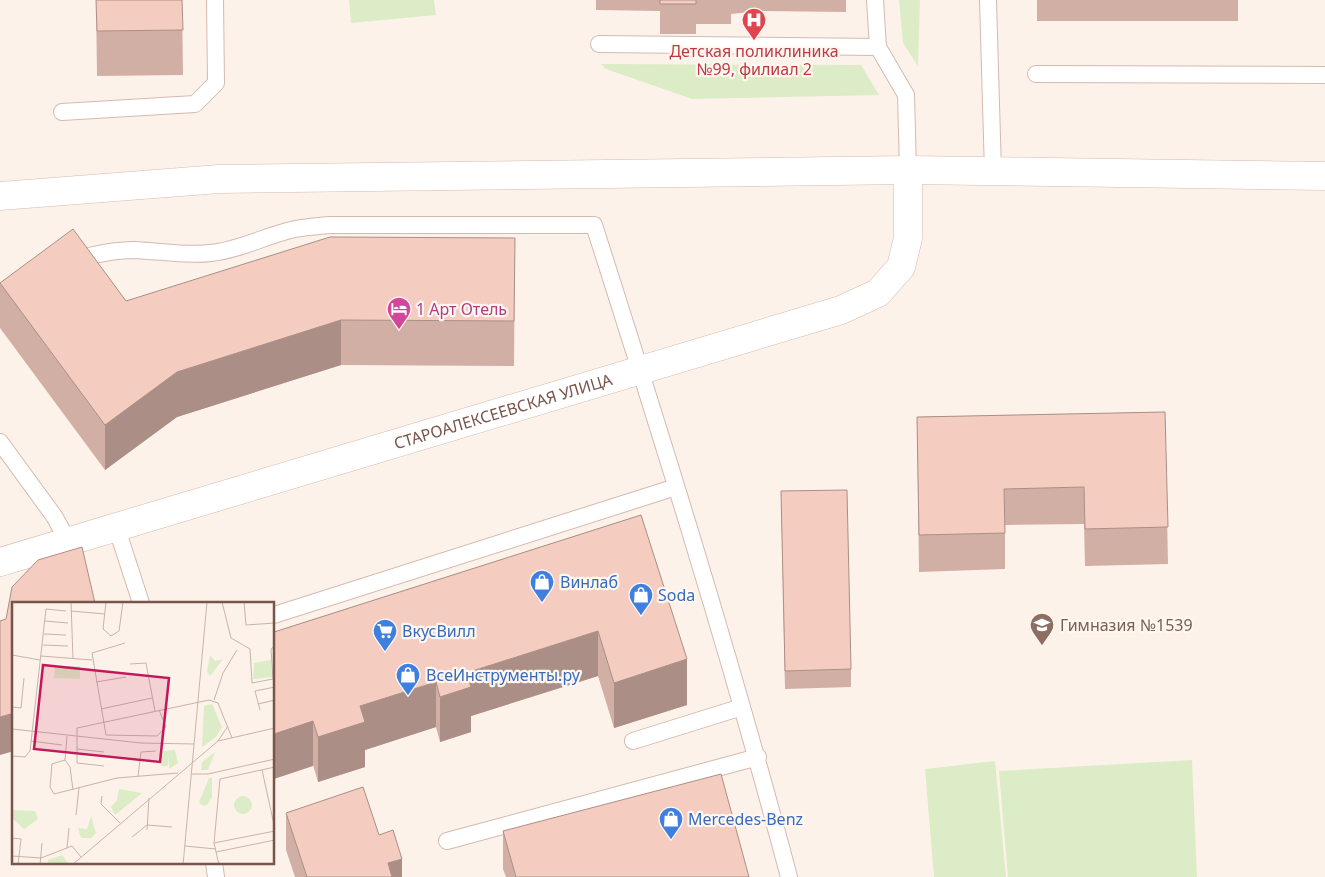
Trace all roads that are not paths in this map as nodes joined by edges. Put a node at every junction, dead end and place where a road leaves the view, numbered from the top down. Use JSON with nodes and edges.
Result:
{"nodes":[{"id":1,"x":216,"y":0,"type":"edge"},
{"id":2,"x":875,"y":0,"type":"edge"},
{"id":3,"x":988,"y":0,"type":"edge"},
{"id":4,"x":599,"y":44,"type":"dead end"},
{"id":5,"x":878,"y":47,"type":"junction"},
{"id":6,"x":1036,"y":74,"type":"dead end"},
{"id":7,"x":1325,"y":75,"type":"edge"},
{"id":8,"x":62,"y":112,"type":"dead end"},
{"id":9,"x":908,"y":170,"type":"junction"},
{"id":10,"x":993,"y":172,"type":"junction"},
{"id":11,"x":1325,"y":176,"type":"edge"},
{"id":12,"x":0,"y":196,"type":"edge"},
{"id":13,"x":58,"y":268,"type":"edge"},
{"id":14,"x":640,"y":371,"type":"junction"},
{"id":15,"x":0,"y":442,"type":"edge"},
{"id":16,"x":676,"y":487,"type":"junction"},
{"id":17,"x":116,"y":526,"type":"junction"},
{"id":18,"x":68,"y":540,"type":"junction"},
{"id":19,"x":0,"y":562,"type":"edge"},
{"id":20,"x":141,"y":602,"type":"edge"},
{"id":21,"x":275,"y":615,"type":"edge"},
{"id":22,"x":742,"y":707,"type":"junction"},
{"id":23,"x":633,"y":741,"type":"dead end"},
{"id":24,"x":758,"y":757,"type":"junction"},
{"id":25,"x":447,"y":841,"type":"dead end"},
{"id":26,"x":214,"y":864,"type":"edge"},
{"id":27,"x":216,"y":877,"type":"edge"},
{"id":28,"x":790,"y":877,"type":"edge"}],
"edges":[{"from":1,"to":8,"type":"lane"},
{"from":2,"to":5,"type":"lane"},
{"from":3,"to":10,"type":"lane"},
{"from":4,"to":5,"type":"lane"},
{"from":5,"to":9,"type":"lane"},
{"from":6,"to":7,"type":"lane"},
{"from":9,"to":10,"type":"street"},
{"from":9,"to":12,"type":"street"},
{"from":9,"to":14,"type":"street","name":"СТАРОАЛЕКСЕЕВСКАЯ УЛИЦА"},
{"from":10,"to":11,"type":"street"},
{"from":13,"to":14,"type":"lane"},
{"from":14,"to":16,"type":"lane"},
{"from":14,"to":17,"type":"street","name":"СТАРОАЛЕКСЕЕВСКАЯ УЛИЦА"},
{"from":15,"to":18,"type":"lane"},
{"from":16,"to":21,"type":"lane"},
{"from":16,"to":22,"type":"lane"},
{"from":17,"to":18,"type":"street","name":"СТАРОАЛЕКСЕЕВСКАЯ УЛИЦА"},
{"from":17,"to":20,"type":"lane"},
{"from":18,"to":19,"type":"street","name":"СТАРОАЛЕКСЕЕВСКАЯ УЛИЦА"},
{"from":22,"to":23,"type":"lane"},
{"from":22,"to":24,"type":"lane"},
{"from":24,"to":25,"type":"lane"},
{"from":24,"to":28,"type":"lane"},
{"from":26,"to":27,"type":"lane"}]}
